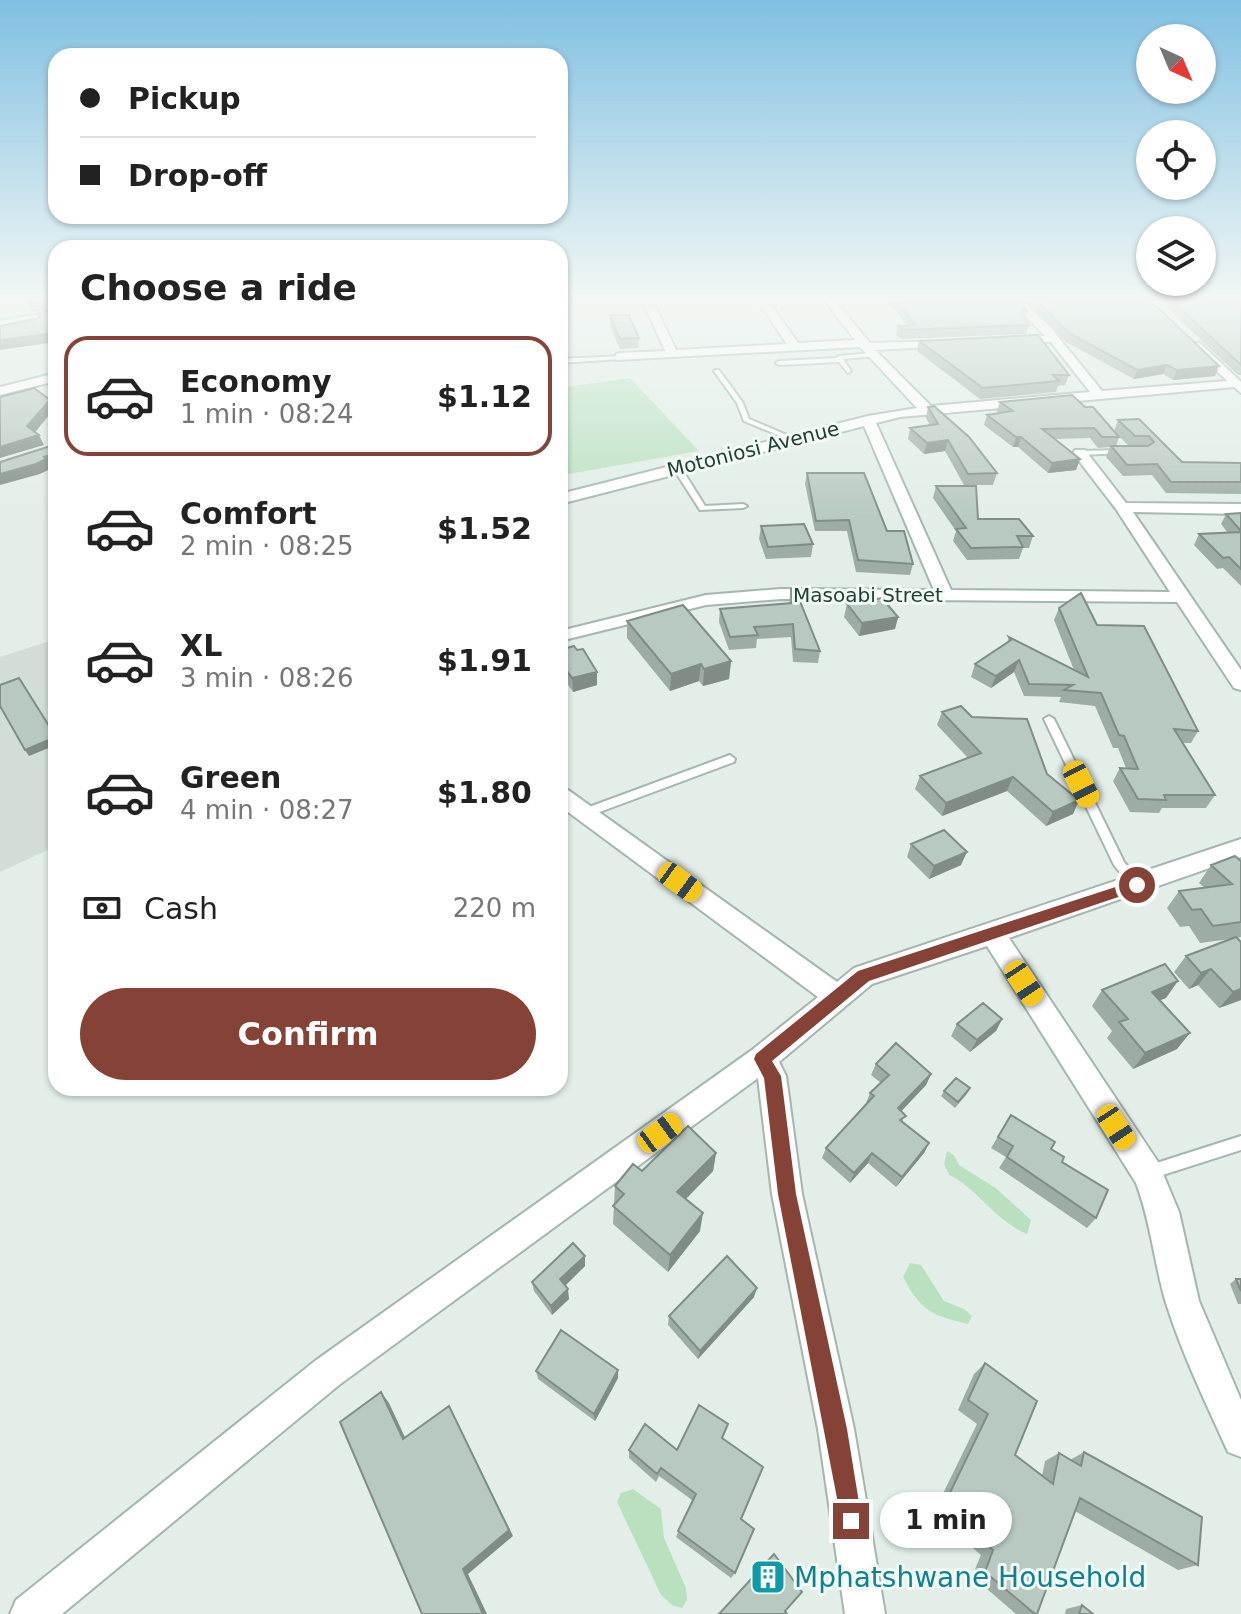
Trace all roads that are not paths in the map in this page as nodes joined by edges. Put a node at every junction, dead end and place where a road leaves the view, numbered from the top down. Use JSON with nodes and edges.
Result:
{"nodes":[{"id":1,"x":718,"y":372,"type":"edge"},
{"id":2,"x":891,"y":372,"type":"edge"},
{"id":3,"x":1080,"y":372,"type":"edge"},
{"id":4,"x":48,"y":379,"type":"edge"},
{"id":5,"x":1238,"y":386,"type":"edge"},
{"id":6,"x":0,"y":391,"type":"edge"},
{"id":7,"x":1098,"y":394,"type":"junction"},
{"id":8,"x":927,"y":410,"type":"junction"},
{"id":9,"x":868,"y":420,"type":"junction"},
{"id":10,"x":792,"y":439,"type":"junction"},
{"id":11,"x":1118,"y":442,"type":"edge"},
{"id":12,"x":1080,"y":453,"type":"joint"},
{"id":13,"x":677,"y":468,"type":"junction"},
{"id":14,"x":568,"y":497,"type":"edge"},
{"id":15,"x":743,"y":506,"type":"dead end"},
{"id":16,"x":1122,"y":507,"type":"junction"},
{"id":17,"x":1241,"y":509,"type":"edge"},
{"id":18,"x":945,"y":595,"type":"junction"},
{"id":19,"x":1180,"y":597,"type":"junction"},
{"id":20,"x":568,"y":634,"type":"edge"},
{"id":21,"x":1241,"y":684,"type":"edge"},
{"id":22,"x":1049,"y":719,"type":"dead end"},
{"id":23,"x":730,"y":759,"type":"dead end"},
{"id":24,"x":568,"y":801,"type":"edge"},
{"id":25,"x":585,"y":813,"type":"junction"},
{"id":26,"x":1241,"y":848,"type":"edge"},
{"id":27,"x":1137,"y":885,"type":"junction"},
{"id":28,"x":992,"y":933,"type":"junction"},
{"id":29,"x":838,"y":997,"type":"junction"},
{"id":30,"x":762,"y":1059,"type":"junction"},
{"id":31,"x":1241,"y":1143,"type":"edge"},
{"id":32,"x":1147,"y":1173,"type":"junction"},
{"id":33,"x":1241,"y":1439,"type":"edge"},
{"id":34,"x":30,"y":1614,"type":"edge"},
{"id":35,"x":865,"y":1614,"type":"edge"}],
"edges":[{"from":1,"to":10,"type":"lane"},
{"from":2,"to":8,"type":"street"},
{"from":3,"to":7,"type":"street"},
{"from":4,"to":6,"type":"street"},
{"from":5,"to":7,"type":"street","name":"Motoniosi Avenue"},
{"from":7,"to":8,"type":"street","name":"Motoniosi Avenue"},
{"from":8,"to":9,"type":"street","name":"Motoniosi Avenue"},
{"from":9,"to":10,"type":"street","name":"Motoniosi Avenue"},
{"from":9,"to":18,"type":"street"},
{"from":10,"to":13,"type":"street","name":"Motoniosi Avenue"},
{"from":11,"to":12,"type":"lane"},
{"from":12,"to":16,"type":"street"},
{"from":13,"to":14,"type":"street","name":"Motoniosi Avenue"},
{"from":13,"to":15,"type":"lane"},
{"from":16,"to":17,"type":"street"},
{"from":16,"to":19,"type":"street"},
{"from":18,"to":19,"type":"street","name":"Masoabi Street"},
{"from":18,"to":20,"type":"street","name":"Masoabi Street"},
{"from":19,"to":21,"type":"street"},
{"from":22,"to":27,"type":"lane"},
{"from":23,"to":25,"type":"lane"},
{"from":24,"to":25,"type":"street"},
{"from":25,"to":29,"type":"street"},
{"from":26,"to":27,"type":"street"},
{"from":27,"to":28,"type":"street"},
{"from":28,"to":29,"type":"street"},
{"from":28,"to":32,"type":"street"},
{"from":29,"to":30,"type":"street"},
{"from":30,"to":34,"type":"street"},
{"from":30,"to":35,"type":"street"},
{"from":31,"to":32,"type":"lane"},
{"from":32,"to":33,"type":"street"}]}
